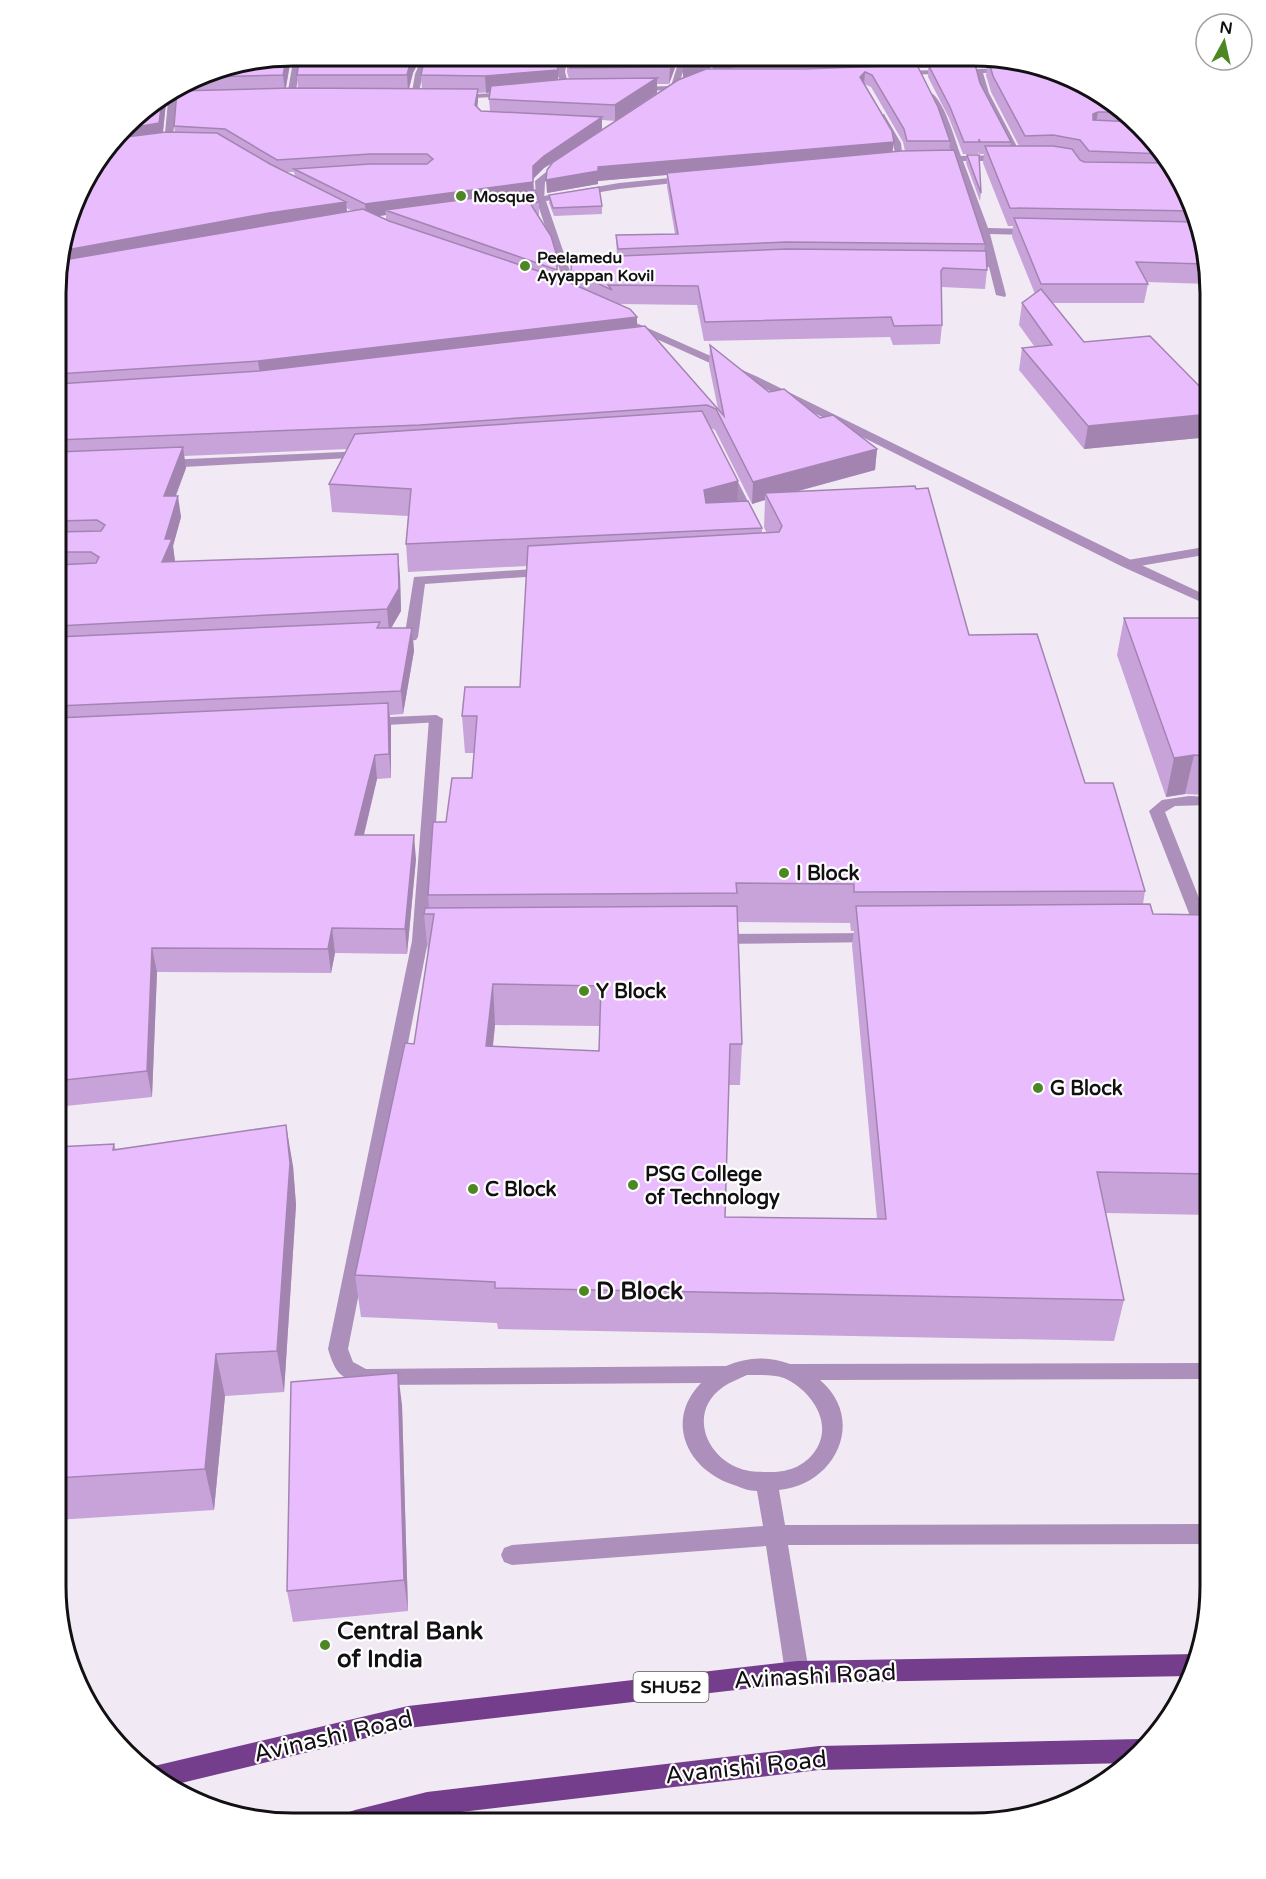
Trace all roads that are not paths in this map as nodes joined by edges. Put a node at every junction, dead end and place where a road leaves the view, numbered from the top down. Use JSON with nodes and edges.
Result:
{"nodes":[{"id":1,"x":293,"y":66,"type":"edge"},
{"id":2,"x":423,"y":66,"type":"edge"},
{"id":3,"x":562,"y":66,"type":"edge"},
{"id":4,"x":685,"y":66,"type":"edge"},
{"id":5,"x":717,"y":66,"type":"edge"},
{"id":6,"x":730,"y":66,"type":"edge"},
{"id":7,"x":736,"y":66,"type":"edge"},
{"id":8,"x":1013,"y":69,"type":"edge"},
{"id":9,"x":978,"y":71,"type":"junction"},
{"id":10,"x":919,"y":72,"type":"junction"},
{"id":11,"x":713,"y":73,"type":"junction"},
{"id":12,"x":896,"y":73,"type":"edge"},
{"id":13,"x":735,"y":77,"type":"edge"},
{"id":14,"x":687,"y":82,"type":"junction"},
{"id":15,"x":631,"y":89,"type":"edge"},
{"id":16,"x":566,"y":90,"type":"junction"},
{"id":17,"x":576,"y":90,"type":"edge"},
{"id":18,"x":556,"y":91,"type":"edge"},
{"id":19,"x":526,"y":93,"type":"edge"},
{"id":20,"x":279,"y":96,"type":"edge"},
{"id":21,"x":291,"y":96,"type":"junction"},
{"id":22,"x":302,"y":96,"type":"edge"},
{"id":23,"x":402,"y":96,"type":"edge"},
{"id":24,"x":414,"y":96,"type":"junction"},
{"id":25,"x":424,"y":96,"type":"edge"},
{"id":26,"x":445,"y":97,"type":"edge"},
{"id":27,"x":486,"y":97,"type":"junction"},
{"id":28,"x":176,"y":98,"type":"edge"},
{"id":29,"x":208,"y":98,"type":"edge"},
{"id":30,"x":173,"y":100,"type":"edge"},
{"id":31,"x":654,"y":100,"type":"edge"},
{"id":32,"x":875,"y":105,"type":"edge"},
{"id":33,"x":484,"y":107,"type":"dead end"},
{"id":34,"x":168,"y":144,"type":"junction"},
{"id":35,"x":179,"y":144,"type":"edge"},
{"id":36,"x":157,"y":146,"type":"edge"},
{"id":37,"x":577,"y":153,"type":"edge"},
{"id":38,"x":1019,"y":158,"type":"junction"},
{"id":39,"x":1030,"y":158,"type":"edge"},
{"id":40,"x":900,"y":159,"type":"junction"},
{"id":41,"x":912,"y":159,"type":"edge"},
{"id":42,"x":923,"y":159,"type":"edge"},
{"id":43,"x":957,"y":159,"type":"junction"},
{"id":44,"x":889,"y":160,"type":"edge"},
{"id":45,"x":698,"y":178,"type":"edge"},
{"id":46,"x":541,"y":199,"type":"junction"},
{"id":47,"x":512,"y":204,"type":"edge"},
{"id":48,"x":984,"y":231,"type":"junction"},
{"id":49,"x":1043,"y":232,"type":"edge"},
{"id":50,"x":958,"y":263,"type":"edge"},
{"id":51,"x":993,"y":264,"type":"junction"},
{"id":52,"x":565,"y":271,"type":"junction"},
{"id":53,"x":576,"y":271,"type":"edge"},
{"id":54,"x":564,"y":294,"type":"edge"},
{"id":55,"x":1001,"y":295,"type":"dead end"},
{"id":56,"x":605,"y":312,"type":"edge"},
{"id":57,"x":666,"y":339,"type":"junction"},
{"id":58,"x":642,"y":342,"type":"edge"},
{"id":59,"x":376,"y":455,"type":"edge"},
{"id":60,"x":722,"y":461,"type":"edge"},
{"id":61,"x":153,"y":464,"type":"edge"},
{"id":62,"x":757,"y":531,"type":"edge"},
{"id":63,"x":1200,"y":552,"type":"edge"},
{"id":64,"x":1128,"y":564,"type":"junction"},
{"id":65,"x":565,"y":571,"type":"edge"},
{"id":66,"x":1200,"y":597,"type":"edge"},
{"id":67,"x":388,"y":638,"type":"edge"},
{"id":68,"x":353,"y":723,"type":"edge"},
{"id":69,"x":1200,"y":801,"type":"edge"},
{"id":70,"x":1200,"y":921,"type":"edge"},
{"id":71,"x":1200,"y":921,"type":"edge"},
{"id":72,"x":1175,"y":936,"type":"edge"},
{"id":73,"x":887,"y":938,"type":"edge"},
{"id":74,"x":696,"y":939,"type":"edge"},
{"id":75,"x":1200,"y":1371,"type":"edge"},
{"id":76,"x":790,"y":1372,"type":"junction"},
{"id":77,"x":724,"y":1374,"type":"junction"},
{"id":78,"x":767,"y":1484,"type":"junction"},
{"id":79,"x":1200,"y":1533,"type":"edge"},
{"id":80,"x":777,"y":1535,"type":"junction"},
{"id":81,"x":512,"y":1555,"type":"dead end"},
{"id":82,"x":1186,"y":1665,"type":"edge"},
{"id":83,"x":797,"y":1672,"type":"junction"},
{"id":84,"x":1129,"y":1751,"type":"edge"},
{"id":85,"x":167,"y":1775,"type":"edge"},
{"id":86,"x":391,"y":1813,"type":"edge"}],
"edges":[{"from":1,"to":21,"type":"street"},
{"from":2,"to":24,"type":"street"},
{"from":3,"to":16,"type":"street"},
{"from":4,"to":14,"type":"street"},
{"from":5,"to":11,"type":"street"},
{"from":6,"to":11,"type":"street"},
{"from":7,"to":11,"type":"street"},
{"from":8,"to":9,"type":"street"},
{"from":9,"to":10,"type":"street"},
{"from":9,"to":38,"type":"street"},
{"from":10,"to":12,"type":"street"},
{"from":10,"to":43,"type":"street"},
{"from":11,"to":14,"type":"street"},
{"from":13,"to":14,"type":"street"},
{"from":14,"to":15,"type":"street"},
{"from":14,"to":31,"type":"street"},
{"from":16,"to":17,"type":"street"},
{"from":16,"to":18,"type":"street"},
{"from":19,"to":27,"type":"street"},
{"from":20,"to":21,"type":"street"},
{"from":21,"to":22,"type":"street"},
{"from":23,"to":24,"type":"street"},
{"from":24,"to":25,"type":"street"},
{"from":26,"to":27,"type":"street"},
{"from":27,"to":33,"type":"street"},
{"from":28,"to":29,"type":"street"},
{"from":30,"to":34,"type":"street"},
{"from":32,"to":40,"type":"street"},
{"from":34,"to":35,"type":"street"},
{"from":34,"to":36,"type":"street"},
{"from":37,"to":46,"type":"street"},
{"from":38,"to":39,"type":"street"},
{"from":38,"to":43,"type":"street"},
{"from":40,"to":41,"type":"street"},
{"from":40,"to":44,"type":"street"},
{"from":42,"to":43,"type":"street"},
{"from":43,"to":48,"type":"street"},
{"from":45,"to":46,"type":"street"},
{"from":46,"to":47,"type":"street"},
{"from":46,"to":52,"type":"street"},
{"from":48,"to":49,"type":"street"},
{"from":48,"to":51,"type":"street"},
{"from":50,"to":51,"type":"street"},
{"from":51,"to":55,"type":"street"},
{"from":52,"to":53,"type":"street"},
{"from":52,"to":54,"type":"street"},
{"from":56,"to":57,"type":"street"},
{"from":57,"to":58,"type":"street"},
{"from":57,"to":64,"type":"street"},
{"from":59,"to":61,"type":"street"},
{"from":60,"to":62,"type":"street"},
{"from":63,"to":64,"type":"street"},
{"from":64,"to":66,"type":"street"},
{"from":65,"to":67,"type":"street"},
{"from":68,"to":77,"type":"street"},
{"from":69,"to":71,"type":"street"},
{"from":70,"to":72,"type":"street"},
{"from":73,"to":74,"type":"street"},
{"from":75,"to":76,"type":"street"},
{"from":76,"to":77,"type":"street"},
{"from":76,"to":78,"type":"street"},
{"from":77,"to":78,"type":"street"},
{"from":78,"to":80,"type":"street"},
{"from":79,"to":80,"type":"street"},
{"from":80,"to":81,"type":"street"},
{"from":80,"to":83,"type":"street"},
{"from":82,"to":83,"type":"main road","name":"Avinashi Road","number":"SHU52"},
{"from":83,"to":85,"type":"main road","name":"Avinashi Road","number":"SHU52"},
{"from":84,"to":86,"type":"main road","name":"Avanishi Road"}]}
